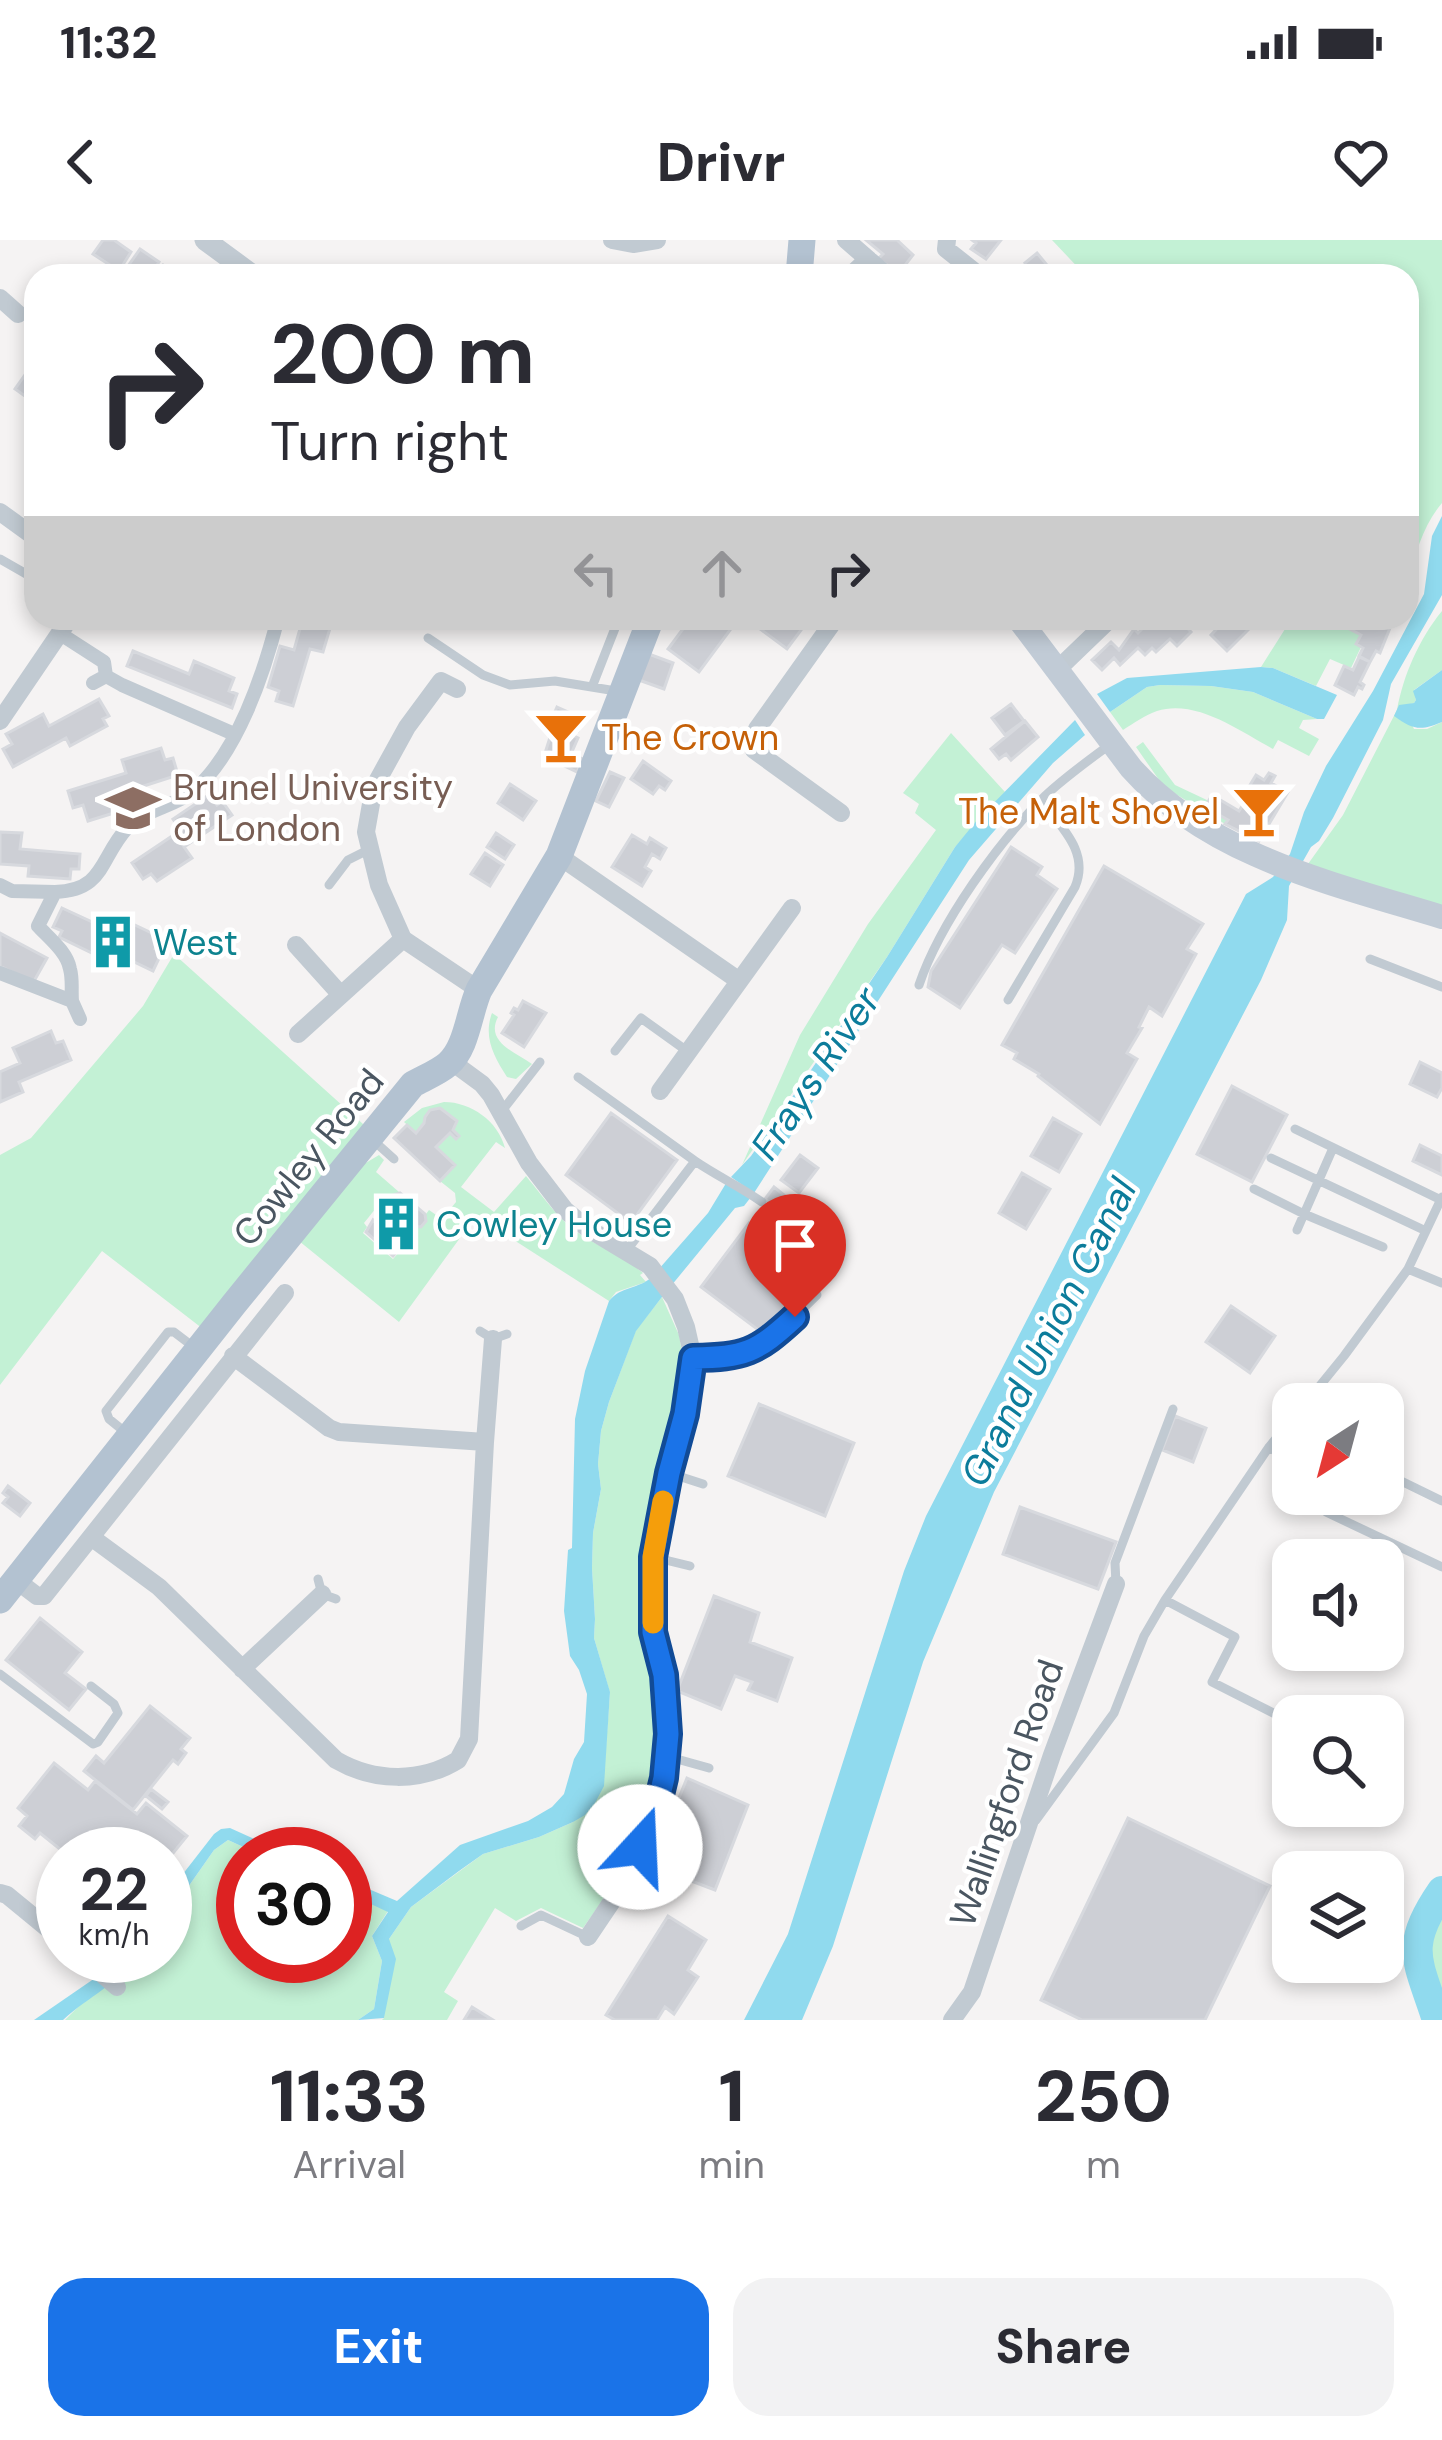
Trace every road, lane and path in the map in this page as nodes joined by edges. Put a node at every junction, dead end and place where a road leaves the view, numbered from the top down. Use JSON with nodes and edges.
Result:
{"nodes":[{"id":1,"x":205,"y":240,"type":"edge"},
{"id":2,"x":612,"y":240,"type":"edge"},
{"id":3,"x":657,"y":240,"type":"edge"},
{"id":4,"x":845,"y":240,"type":"edge"},
{"id":5,"x":947,"y":240,"type":"edge"},
{"id":6,"x":868,"y":259,"type":"junction"},
{"id":7,"x":235,"y":264,"type":"edge"},
{"id":8,"x":863,"y":264,"type":"edge"},
{"id":9,"x":874,"y":264,"type":"edge"},
{"id":10,"x":965,"y":264,"type":"edge"},
{"id":11,"x":0,"y":298,"type":"edge"},
{"id":12,"x":18,"y":314,"type":"dead end"},
{"id":13,"x":61,"y":630,"type":"edge"},
{"id":14,"x":68,"y":630,"type":"edge"},
{"id":15,"x":271,"y":630,"type":"edge"},
{"id":16,"x":275,"y":630,"type":"edge"},
{"id":17,"x":614,"y":630,"type":"edge"},
{"id":18,"x":645,"y":630,"type":"edge"},
{"id":19,"x":827,"y":630,"type":"edge"},
{"id":20,"x":1027,"y":630,"type":"edge"},
{"id":21,"x":1099,"y":630,"type":"edge"},
{"id":22,"x":274,"y":634,"type":"junction"},
{"id":23,"x":428,"y":638,"type":"dead end"},
{"id":24,"x":1058,"y":669,"type":"junction"},
{"id":25,"x":592,"y":687,"type":"junction"},
{"id":26,"x":457,"y":688,"type":"dead end"},
{"id":27,"x":621,"y":692,"type":"junction"},
{"id":28,"x":0,"y":721,"type":"edge"},
{"id":29,"x":234,"y":734,"type":"junction"},
{"id":30,"x":1108,"y":737,"type":"junction"},
{"id":31,"x":1041,"y":800,"type":"junction"},
{"id":32,"x":841,"y":813,"type":"dead end"},
{"id":33,"x":370,"y":849,"type":"junction"},
{"id":34,"x":559,"y":856,"type":"junction"},
{"id":35,"x":0,"y":885,"type":"edge"},
{"id":36,"x":329,"y":885,"type":"dead end"},
{"id":37,"x":55,"y":892,"type":"junction"},
{"id":38,"x":792,"y":908,"type":"dead end"},
{"id":39,"x":1442,"y":917,"type":"edge"},
{"id":40,"x":403,"y":939,"type":"junction"},
{"id":41,"x":296,"y":945,"type":"dead end"},
{"id":42,"x":1370,"y":959,"type":"dead end"},
{"id":43,"x":0,"y":973,"type":"edge"},
{"id":44,"x":739,"y":980,"type":"junction"},
{"id":45,"x":919,"y":985,"type":"dead end"},
{"id":46,"x":1442,"y":987,"type":"edge"},
{"id":47,"x":479,"y":990,"type":"junction"},
{"id":48,"x":341,"y":995,"type":"junction"},
{"id":49,"x":1009,"y":1000,"type":"dead end"},
{"id":50,"x":73,"y":1001,"type":"junction"},
{"id":51,"x":80,"y":1019,"type":"dead end"},
{"id":52,"x":298,"y":1034,"type":"dead end"},
{"id":53,"x":615,"y":1051,"type":"dead end"},
{"id":54,"x":687,"y":1051,"type":"junction"},
{"id":55,"x":452,"y":1062,"type":"junction"},
{"id":56,"x":540,"y":1062,"type":"dead end"},
{"id":57,"x":578,"y":1077,"type":"dead end"},
{"id":58,"x":660,"y":1091,"type":"dead end"},
{"id":59,"x":502,"y":1111,"type":"junction"},
{"id":60,"x":1294,"y":1129,"type":"dead end"},
{"id":61,"x":370,"y":1137,"type":"junction"},
{"id":62,"x":1334,"y":1148,"type":"junction"},
{"id":63,"x":1271,"y":1157,"type":"dead end"},
{"id":64,"x":394,"y":1159,"type":"dead end"},
{"id":65,"x":694,"y":1160,"type":"junction"},
{"id":66,"x":1319,"y":1180,"type":"junction"},
{"id":67,"x":1254,"y":1189,"type":"dead end"},
{"id":68,"x":1442,"y":1199,"type":"edge"},
{"id":69,"x":762,"y":1202,"type":"dead end"},
{"id":70,"x":1304,"y":1214,"type":"junction"},
{"id":71,"x":1297,"y":1230,"type":"dead end"},
{"id":72,"x":1426,"y":1231,"type":"junction"},
{"id":73,"x":1383,"y":1247,"type":"dead end"},
{"id":74,"x":628,"y":1250,"type":"junction"},
{"id":75,"x":1408,"y":1269,"type":"junction"},
{"id":76,"x":1442,"y":1283,"type":"edge"},
{"id":77,"x":285,"y":1293,"type":"dead end"},
{"id":78,"x":817,"y":1294,"type":"dead end"},
{"id":79,"x":234,"y":1304,"type":"junction"},
{"id":80,"x":260,"y":1323,"type":"junction"},
{"id":81,"x":493,"y":1334,"type":"dead end"},
{"id":82,"x":233,"y":1356,"type":"junction"},
{"id":83,"x":693,"y":1358,"type":"junction"},
{"id":84,"x":1322,"y":1383,"type":"edge"},
{"id":85,"x":1173,"y":1408,"type":"dead end"},
{"id":86,"x":485,"y":1442,"type":"junction"},
{"id":87,"x":1272,"y":1443,"type":"edge"},
{"id":88,"x":1269,"y":1447,"type":"junction"},
{"id":89,"x":1272,"y":1449,"type":"edge"},
{"id":90,"x":669,"y":1473,"type":"junction"},
{"id":91,"x":703,"y":1484,"type":"dead end"},
{"id":92,"x":1404,"y":1484,"type":"edge"},
{"id":93,"x":1442,"y":1501,"type":"edge"},
{"id":94,"x":1332,"y":1515,"type":"edge"},
{"id":95,"x":91,"y":1537,"type":"junction"},
{"id":96,"x":653,"y":1557,"type":"junction"},
{"id":97,"x":690,"y":1566,"type":"dead end"},
{"id":98,"x":1442,"y":1567,"type":"edge"},
{"id":99,"x":1116,"y":1584,"type":"joint"},
{"id":100,"x":8,"y":1590,"type":"edge"},
{"id":101,"x":325,"y":1590,"type":"dead end"},
{"id":102,"x":1165,"y":1600,"type":"junction"},
{"id":103,"x":242,"y":1669,"type":"junction"},
{"id":104,"x":0,"y":1674,"type":"edge"},
{"id":105,"x":91,"y":1685,"type":"dead end"},
{"id":106,"x":1272,"y":1713,"type":"edge"},
{"id":107,"x":666,"y":1756,"type":"junction"},
{"id":108,"x":709,"y":1768,"type":"dead end"},
{"id":109,"x":1026,"y":1834,"type":"junction"},
{"id":110,"x":0,"y":1893,"type":"edge"},
{"id":111,"x":36,"y":1919,"type":"edge"},
{"id":112,"x":521,"y":1926,"type":"dead end"},
{"id":113,"x":588,"y":1937,"type":"joint"},
{"id":114,"x":113,"y":1983,"type":"edge"},
{"id":115,"x":117,"y":1987,"type":"dead end"},
{"id":116,"x":952,"y":2020,"type":"edge"}],
"edges":[{"from":1,"to":7,"type":"street"},
{"from":2,"to":3,"type":"street"},
{"from":4,"to":6,"type":"street"},
{"from":5,"to":10,"type":"street"},
{"from":6,"to":8,"type":"street"},
{"from":6,"to":9,"type":"street"},
{"from":11,"to":12,"type":"street"},
{"from":13,"to":28,"type":"street"},
{"from":14,"to":29,"type":"street"},
{"from":15,"to":22,"type":"street"},
{"from":16,"to":22,"type":"street"},
{"from":17,"to":25,"type":"lane"},
{"from":18,"to":27,"type":"main road"},
{"from":19,"to":32,"type":"street"},
{"from":20,"to":24,"type":"main road"},
{"from":21,"to":24,"type":"street"},
{"from":22,"to":29,"type":"street"},
{"from":23,"to":25,"type":"lane"},
{"from":24,"to":30,"type":"main road"},
{"from":25,"to":27,"type":"lane"},
{"from":26,"to":33,"type":"street"},
{"from":27,"to":34,"type":"main road"},
{"from":29,"to":37,"type":"street"},
{"from":30,"to":31,"type":"lane"},
{"from":30,"to":39,"type":"main road"},
{"from":31,"to":45,"type":"lane"},
{"from":31,"to":49,"type":"lane"},
{"from":33,"to":36,"type":"lane"},
{"from":33,"to":40,"type":"street"},
{"from":34,"to":44,"type":"street"},
{"from":34,"to":47,"type":"main road"},
{"from":35,"to":37,"type":"street"},
{"from":37,"to":50,"type":"street"},
{"from":38,"to":44,"type":"street"},
{"from":40,"to":47,"type":"street"},
{"from":40,"to":48,"type":"street"},
{"from":41,"to":48,"type":"street"},
{"from":42,"to":46,"type":"lane"},
{"from":43,"to":50,"type":"street"},
{"from":44,"to":54,"type":"street"},
{"from":47,"to":55,"type":"main road"},
{"from":48,"to":52,"type":"street"},
{"from":50,"to":51,"type":"street"},
{"from":53,"to":54,"type":"lane"},
{"from":54,"to":58,"type":"street"},
{"from":55,"to":59,"type":"street"},
{"from":55,"to":61,"type":"main road","name":"Cowley Road"},
{"from":56,"to":59,"type":"lane"},
{"from":57,"to":65,"type":"lane"},
{"from":59,"to":74,"type":"street"},
{"from":60,"to":62,"type":"lane"},
{"from":61,"to":64,"type":"lane"},
{"from":61,"to":79,"type":"main road","name":"Cowley Road"},
{"from":62,"to":66,"type":"lane"},
{"from":62,"to":68,"type":"lane"},
{"from":63,"to":66,"type":"lane"},
{"from":65,"to":69,"type":"lane"},
{"from":65,"to":74,"type":"lane"},
{"from":66,"to":70,"type":"lane"},
{"from":66,"to":72,"type":"lane"},
{"from":67,"to":70,"type":"lane"},
{"from":68,"to":72,"type":"lane"},
{"from":70,"to":71,"type":"lane"},
{"from":70,"to":73,"type":"lane"},
{"from":72,"to":75,"type":"lane"},
{"from":74,"to":83,"type":"street"},
{"from":75,"to":76,"type":"lane"},
{"from":75,"to":84,"type":"lane"},
{"from":77,"to":80,"type":"street","name":"Cowley Road"},
{"from":78,"to":83,"type":"lane"},
{"from":79,"to":80,"type":"street"},
{"from":79,"to":100,"type":"main road","name":"Cowley Road"},
{"from":80,"to":82,"type":"street","name":"Cowley Road"},
{"from":81,"to":86,"type":"street"},
{"from":82,"to":86,"type":"street"},
{"from":82,"to":95,"type":"street","name":"Cowley Road"},
{"from":83,"to":90,"type":"street"},
{"from":85,"to":99,"type":"lane"},
{"from":86,"to":103,"type":"street"},
{"from":87,"to":88,"type":"lane"},
{"from":88,"to":89,"type":"lane"},
{"from":88,"to":102,"type":"lane"},
{"from":90,"to":91,"type":"lane"},
{"from":90,"to":96,"type":"street"},
{"from":92,"to":93,"type":"lane"},
{"from":94,"to":98,"type":"lane"},
{"from":95,"to":100,"type":"street","name":"Cowley Road"},
{"from":95,"to":103,"type":"street"},
{"from":96,"to":97,"type":"lane"},
{"from":96,"to":107,"type":"street"},
{"from":99,"to":109,"type":"street","name":"Wallingford Road"},
{"from":101,"to":103,"type":"street"},
{"from":102,"to":106,"type":"lane"},
{"from":102,"to":109,"type":"lane"},
{"from":104,"to":105,"type":"lane"},
{"from":107,"to":108,"type":"lane"},
{"from":107,"to":113,"type":"street"},
{"from":109,"to":116,"type":"street","name":"Wallingford Road"},
{"from":110,"to":111,"type":"street"},
{"from":112,"to":113,"type":"lane"},
{"from":114,"to":115,"type":"street"}]}
